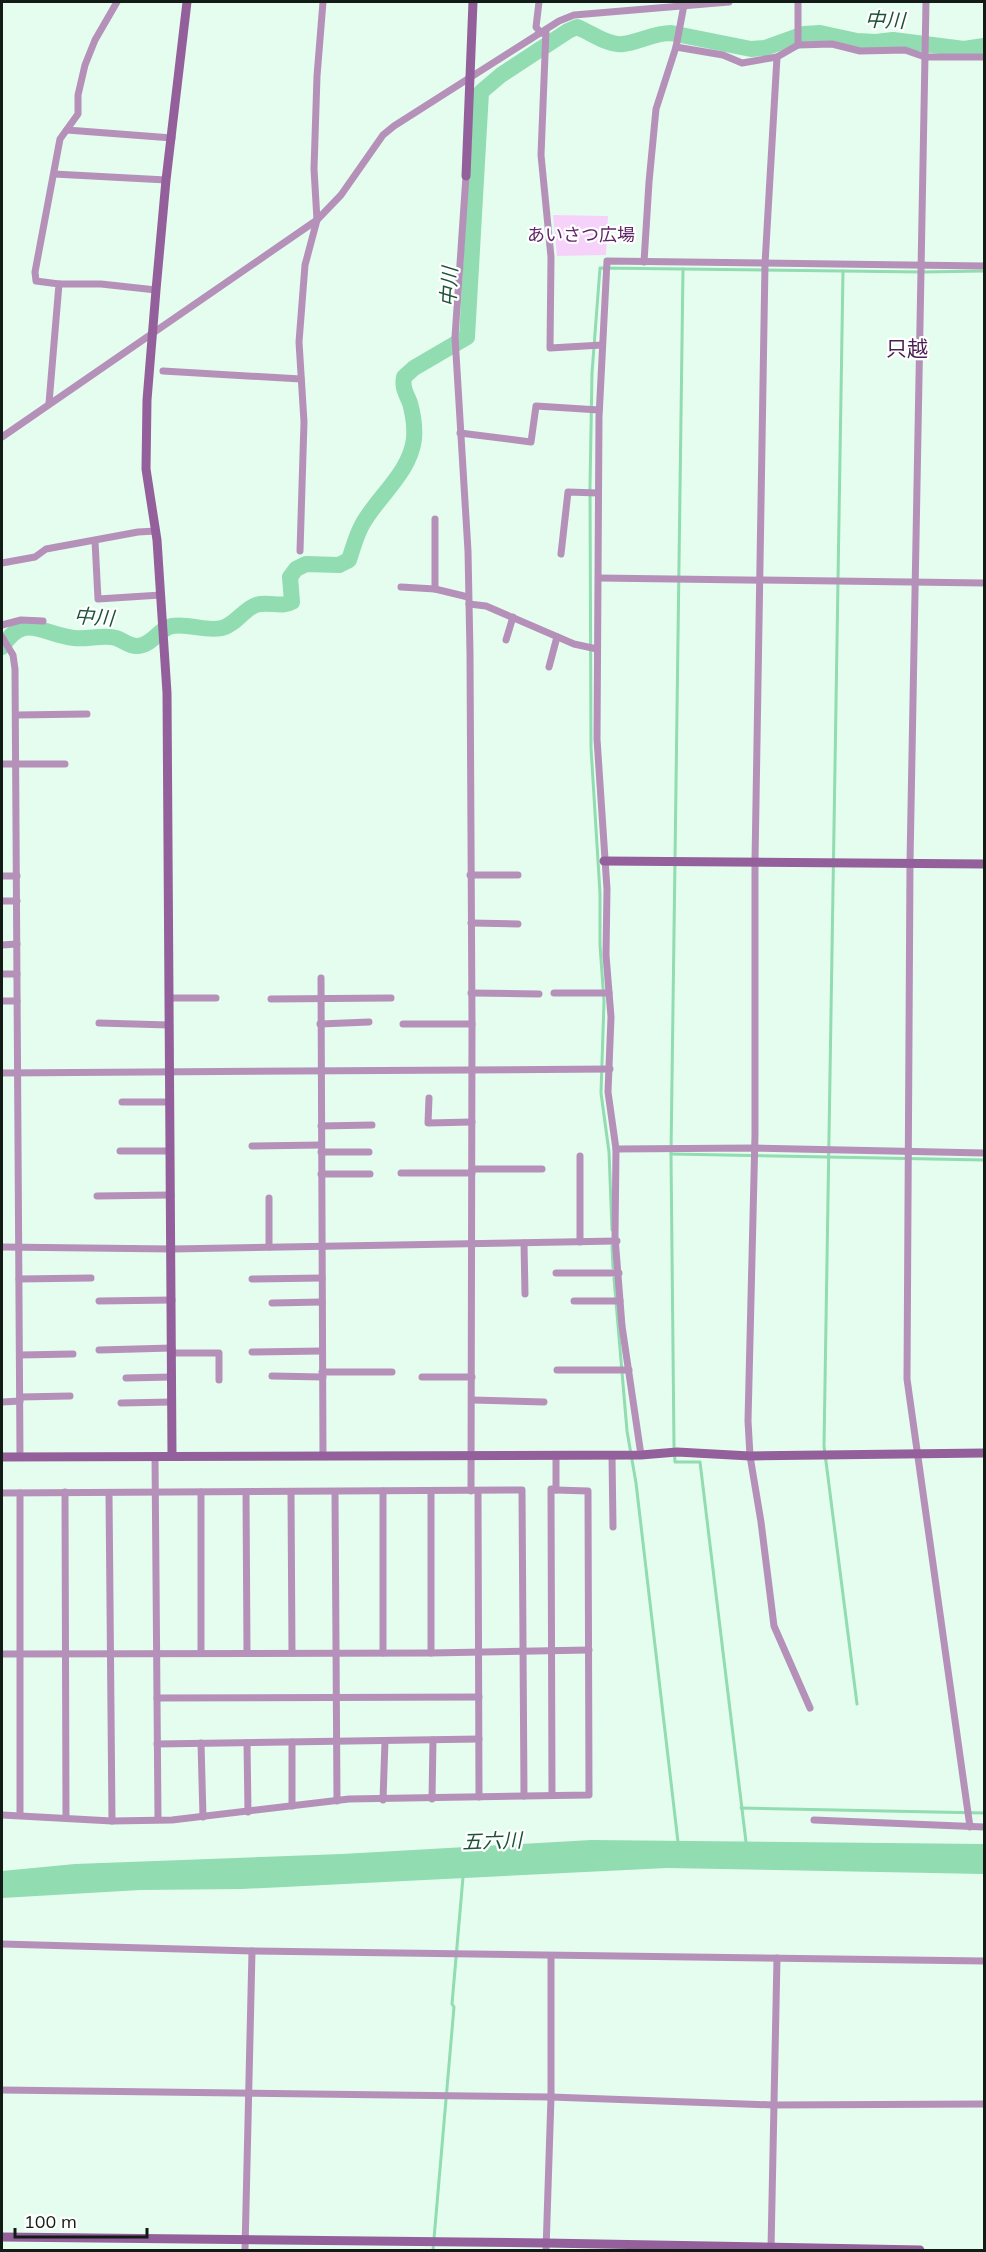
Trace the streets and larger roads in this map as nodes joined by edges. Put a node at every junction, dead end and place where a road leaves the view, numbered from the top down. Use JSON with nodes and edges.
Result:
{"nodes":[{"id":1,"x":117,"y":2,"type":"edge"},
{"id":2,"x":188,"y":2,"type":"edge"},
{"id":3,"x":323,"y":2,"type":"edge"},
{"id":4,"x":473,"y":2,"type":"edge"},
{"id":5,"x":539,"y":2,"type":"edge"},
{"id":6,"x":729,"y":2,"type":"edge"},
{"id":7,"x":798,"y":2,"type":"edge"},
{"id":8,"x":926,"y":2,"type":"edge"},
{"id":9,"x":684,"y":3,"type":"edge"},
{"id":10,"x":544,"y":32,"type":"junction"},
{"id":11,"x":798,"y":42,"type":"junction"},
{"id":12,"x":676,"y":46,"type":"junction"},
{"id":13,"x":777,"y":57,"type":"junction"},
{"id":14,"x":925,"y":57,"type":"junction"},
{"id":15,"x":984,"y":57,"type":"edge"},
{"id":16,"x":471,"y":78,"type":"junction"},
{"id":17,"x":67,"y":130,"type":"junction"},
{"id":18,"x":172,"y":138,"type":"junction"},
{"id":19,"x":54,"y":174,"type":"junction"},
{"id":20,"x":466,"y":176,"type":"joint"},
{"id":21,"x":166,"y":180,"type":"junction"},
{"id":22,"x":317,"y":220,"type":"junction"},
{"id":23,"x":644,"y":262,"type":"junction"},
{"id":24,"x":765,"y":264,"type":"junction"},
{"id":25,"x":922,"y":266,"type":"junction"},
{"id":26,"x":984,"y":266,"type":"edge"},
{"id":27,"x":59,"y":284,"type":"junction"},
{"id":28,"x":156,"y":290,"type":"junction"},
{"id":29,"x":152,"y":334,"type":"junction"},
{"id":30,"x":602,"y":345,"type":"junction"},
{"id":31,"x":163,"y":371,"type":"dead end"},
{"id":32,"x":301,"y":379,"type":"junction"},
{"id":33,"x":49,"y":403,"type":"junction"},
{"id":34,"x":599,"y":410,"type":"junction"},
{"id":35,"x":460,"y":433,"type":"junction"},
{"id":36,"x":2,"y":437,"type":"edge"},
{"id":37,"x":598,"y":493,"type":"junction"},
{"id":38,"x":435,"y":519,"type":"dead end"},
{"id":39,"x":156,"y":531,"type":"junction"},
{"id":40,"x":96,"y":541,"type":"junction"},
{"id":41,"x":300,"y":551,"type":"dead end"},
{"id":42,"x":561,"y":554,"type":"dead end"},
{"id":43,"x":2,"y":563,"type":"edge"},
{"id":44,"x":599,"y":578,"type":"junction"},
{"id":45,"x":759,"y":579,"type":"junction"},
{"id":46,"x":915,"y":583,"type":"junction"},
{"id":47,"x":984,"y":584,"type":"edge"},
{"id":48,"x":401,"y":587,"type":"dead end"},
{"id":49,"x":435,"y":589,"type":"junction"},
{"id":50,"x":161,"y":595,"type":"junction"},
{"id":51,"x":469,"y":600,"type":"junction"},
{"id":52,"x":513,"y":617,"type":"junction"},
{"id":53,"x":43,"y":621,"type":"dead end"},
{"id":54,"x":2,"y":624,"type":"edge"},
{"id":55,"x":557,"y":637,"type":"junction"},
{"id":56,"x":2,"y":638,"type":"edge"},
{"id":57,"x":506,"y":640,"type":"dead end"},
{"id":58,"x":596,"y":649,"type":"junction"},
{"id":59,"x":549,"y":667,"type":"dead end"},
{"id":60,"x":87,"y":714,"type":"dead end"},
{"id":61,"x":16,"y":715,"type":"junction"},
{"id":62,"x":2,"y":764,"type":"edge"},
{"id":63,"x":16,"y":764,"type":"junction"},
{"id":64,"x":65,"y":764,"type":"dead end"},
{"id":65,"x":604,"y":861,"type":"junction"},
{"id":66,"x":755,"y":862,"type":"junction"},
{"id":67,"x":910,"y":862,"type":"junction"},
{"id":68,"x":984,"y":864,"type":"edge"},
{"id":69,"x":470,"y":875,"type":"junction"},
{"id":70,"x":518,"y":875,"type":"dead end"},
{"id":71,"x":2,"y":876,"type":"edge"},
{"id":72,"x":17,"y":876,"type":"junction"},
{"id":73,"x":2,"y":901,"type":"edge"},
{"id":74,"x":17,"y":901,"type":"junction"},
{"id":75,"x":471,"y":923,"type":"junction"},
{"id":76,"x":518,"y":924,"type":"dead end"},
{"id":77,"x":17,"y":944,"type":"junction"},
{"id":78,"x":2,"y":945,"type":"edge"},
{"id":79,"x":2,"y":974,"type":"edge"},
{"id":80,"x":17,"y":974,"type":"junction"},
{"id":81,"x":321,"y":978,"type":"dead end"},
{"id":82,"x":471,"y":993,"type":"junction"},
{"id":83,"x":554,"y":993,"type":"dead end"},
{"id":84,"x":609,"y":993,"type":"junction"},
{"id":85,"x":539,"y":994,"type":"dead end"},
{"id":86,"x":169,"y":998,"type":"junction"},
{"id":87,"x":216,"y":998,"type":"dead end"},
{"id":88,"x":391,"y":998,"type":"dead end"},
{"id":89,"x":271,"y":999,"type":"dead end"},
{"id":90,"x":321,"y":999,"type":"junction"},
{"id":91,"x":2,"y":1001,"type":"edge"},
{"id":92,"x":17,"y":1001,"type":"junction"},
{"id":93,"x":369,"y":1022,"type":"dead end"},
{"id":94,"x":99,"y":1023,"type":"dead end"},
{"id":95,"x":320,"y":1024,"type":"junction"},
{"id":96,"x":403,"y":1024,"type":"dead end"},
{"id":97,"x":472,"y":1024,"type":"junction"},
{"id":98,"x":169,"y":1025,"type":"junction"},
{"id":99,"x":610,"y":1069,"type":"junction"},
{"id":100,"x":472,"y":1070,"type":"junction"},
{"id":101,"x":169,"y":1071,"type":"junction"},
{"id":102,"x":320,"y":1071,"type":"junction"},
{"id":103,"x":2,"y":1073,"type":"edge"},
{"id":104,"x":17,"y":1073,"type":"junction"},
{"id":105,"x":429,"y":1098,"type":"dead end"},
{"id":106,"x":122,"y":1102,"type":"dead end"},
{"id":107,"x":170,"y":1102,"type":"junction"},
{"id":108,"x":472,"y":1122,"type":"junction"},
{"id":109,"x":372,"y":1125,"type":"dead end"},
{"id":110,"x":321,"y":1126,"type":"junction"},
{"id":111,"x":252,"y":1146,"type":"dead end"},
{"id":112,"x":754,"y":1148,"type":"junction"},
{"id":113,"x":321,"y":1149,"type":"junction"},
{"id":114,"x":616,"y":1149,"type":"junction"},
{"id":115,"x":120,"y":1151,"type":"dead end"},
{"id":116,"x":170,"y":1151,"type":"junction"},
{"id":117,"x":369,"y":1152,"type":"dead end"},
{"id":118,"x":908,"y":1152,"type":"junction"},
{"id":119,"x":984,"y":1153,"type":"edge"},
{"id":120,"x":580,"y":1156,"type":"dead end"},
{"id":121,"x":542,"y":1169,"type":"dead end"},
{"id":122,"x":472,"y":1171,"type":"junction"},
{"id":123,"x":401,"y":1173,"type":"dead end"},
{"id":124,"x":321,"y":1174,"type":"junction"},
{"id":125,"x":370,"y":1174,"type":"dead end"},
{"id":126,"x":171,"y":1195,"type":"junction"},
{"id":127,"x":97,"y":1196,"type":"dead end"},
{"id":128,"x":268,"y":1198,"type":"dead end"},
{"id":129,"x":617,"y":1241,"type":"junction"},
{"id":130,"x":580,"y":1242,"type":"junction"},
{"id":131,"x":524,"y":1243,"type":"junction"},
{"id":132,"x":472,"y":1244,"type":"junction"},
{"id":133,"x":2,"y":1247,"type":"edge"},
{"id":134,"x":19,"y":1247,"type":"junction"},
{"id":135,"x":269,"y":1247,"type":"junction"},
{"id":136,"x":322,"y":1247,"type":"junction"},
{"id":137,"x":172,"y":1249,"type":"junction"},
{"id":138,"x":556,"y":1273,"type":"dead end"},
{"id":139,"x":619,"y":1273,"type":"junction"},
{"id":140,"x":91,"y":1278,"type":"dead end"},
{"id":141,"x":322,"y":1278,"type":"junction"},
{"id":142,"x":19,"y":1279,"type":"junction"},
{"id":143,"x":252,"y":1279,"type":"dead end"},
{"id":144,"x":525,"y":1294,"type":"dead end"},
{"id":145,"x":172,"y":1300,"type":"junction"},
{"id":146,"x":99,"y":1301,"type":"dead end"},
{"id":147,"x":574,"y":1301,"type":"dead end"},
{"id":148,"x":620,"y":1301,"type":"junction"},
{"id":149,"x":322,"y":1302,"type":"junction"},
{"id":150,"x":272,"y":1303,"type":"dead end"},
{"id":151,"x":99,"y":1350,"type":"dead end"},
{"id":152,"x":172,"y":1351,"type":"junction"},
{"id":153,"x":322,"y":1351,"type":"junction"},
{"id":154,"x":252,"y":1352,"type":"dead end"},
{"id":155,"x":73,"y":1354,"type":"dead end"},
{"id":156,"x":20,"y":1355,"type":"junction"},
{"id":157,"x":557,"y":1370,"type":"dead end"},
{"id":158,"x":629,"y":1370,"type":"junction"},
{"id":159,"x":392,"y":1372,"type":"dead end"},
{"id":160,"x":322,"y":1374,"type":"junction"},
{"id":161,"x":272,"y":1376,"type":"dead end"},
{"id":162,"x":172,"y":1377,"type":"junction"},
{"id":163,"x":422,"y":1377,"type":"dead end"},
{"id":164,"x":472,"y":1377,"type":"junction"},
{"id":165,"x":126,"y":1378,"type":"dead end"},
{"id":166,"x":219,"y":1380,"type":"dead end"},
{"id":167,"x":70,"y":1396,"type":"dead end"},
{"id":168,"x":20,"y":1399,"type":"junction"},
{"id":169,"x":472,"y":1400,"type":"junction"},
{"id":170,"x":2,"y":1402,"type":"edge"},
{"id":171,"x":172,"y":1402,"type":"junction"},
{"id":172,"x":544,"y":1402,"type":"dead end"},
{"id":173,"x":121,"y":1403,"type":"dead end"},
{"id":174,"x":984,"y":1453,"type":"edge"},
{"id":175,"x":323,"y":1455,"type":"junction"},
{"id":176,"x":472,"y":1455,"type":"junction"},
{"id":177,"x":556,"y":1455,"type":"junction"},
{"id":178,"x":612,"y":1455,"type":"junction"},
{"id":179,"x":641,"y":1455,"type":"junction"},
{"id":180,"x":919,"y":1455,"type":"junction"},
{"id":181,"x":155,"y":1456,"type":"junction"},
{"id":182,"x":172,"y":1456,"type":"junction"},
{"id":183,"x":750,"y":1456,"type":"junction"},
{"id":184,"x":2,"y":1457,"type":"edge"},
{"id":185,"x":20,"y":1457,"type":"junction"},
{"id":186,"x":556,"y":1490,"type":"junction"},
{"id":187,"x":383,"y":1491,"type":"junction"},
{"id":188,"x":431,"y":1491,"type":"junction"},
{"id":189,"x":474,"y":1491,"type":"junction"},
{"id":190,"x":2,"y":1492,"type":"edge"},
{"id":191,"x":20,"y":1492,"type":"junction"},
{"id":192,"x":65,"y":1492,"type":"junction"},
{"id":193,"x":109,"y":1492,"type":"junction"},
{"id":194,"x":201,"y":1492,"type":"junction"},
{"id":195,"x":246,"y":1492,"type":"junction"},
{"id":196,"x":291,"y":1492,"type":"junction"},
{"id":197,"x":335,"y":1492,"type":"junction"},
{"id":198,"x":155,"y":1493,"type":"junction"},
{"id":199,"x":613,"y":1527,"type":"dead end"},
{"id":200,"x":551,"y":1650,"type":"junction"},
{"id":201,"x":589,"y":1650,"type":"junction"},
{"id":202,"x":479,"y":1651,"type":"junction"},
{"id":203,"x":524,"y":1651,"type":"junction"},
{"id":204,"x":156,"y":1652,"type":"junction"},
{"id":205,"x":201,"y":1652,"type":"junction"},
{"id":206,"x":247,"y":1652,"type":"junction"},
{"id":207,"x":66,"y":1653,"type":"junction"},
{"id":208,"x":111,"y":1653,"type":"junction"},
{"id":209,"x":292,"y":1653,"type":"junction"},
{"id":210,"x":337,"y":1653,"type":"junction"},
{"id":211,"x":383,"y":1653,"type":"junction"},
{"id":212,"x":431,"y":1653,"type":"junction"},
{"id":213,"x":2,"y":1654,"type":"edge"},
{"id":214,"x":21,"y":1654,"type":"junction"},
{"id":215,"x":479,"y":1696,"type":"junction"},
{"id":216,"x":157,"y":1698,"type":"junction"},
{"id":217,"x":336,"y":1698,"type":"junction"},
{"id":218,"x":810,"y":1708,"type":"dead end"},
{"id":219,"x":479,"y":1739,"type":"junction"},
{"id":220,"x":433,"y":1740,"type":"junction"},
{"id":221,"x":385,"y":1741,"type":"junction"},
{"id":222,"x":292,"y":1742,"type":"junction"},
{"id":223,"x":336,"y":1742,"type":"junction"},
{"id":224,"x":201,"y":1743,"type":"junction"},
{"id":225,"x":247,"y":1743,"type":"junction"},
{"id":226,"x":157,"y":1744,"type":"junction"},
{"id":227,"x":552,"y":1795,"type":"junction"},
{"id":228,"x":524,"y":1796,"type":"junction"},
{"id":229,"x":479,"y":1797,"type":"junction"},
{"id":230,"x":432,"y":1799,"type":"junction"},
{"id":231,"x":383,"y":1800,"type":"junction"},
{"id":232,"x":337,"y":1801,"type":"junction"},
{"id":233,"x":292,"y":1806,"type":"junction"},
{"id":234,"x":248,"y":1812,"type":"junction"},
{"id":235,"x":2,"y":1815,"type":"edge"},
{"id":236,"x":20,"y":1815,"type":"junction"},
{"id":237,"x":203,"y":1817,"type":"junction"},
{"id":238,"x":66,"y":1818,"type":"junction"},
{"id":239,"x":158,"y":1819,"type":"junction"},
{"id":240,"x":814,"y":1820,"type":"dead end"},
{"id":241,"x":112,"y":1821,"type":"junction"},
{"id":242,"x":970,"y":1827,"type":"junction"},
{"id":243,"x":984,"y":1827,"type":"edge"},
{"id":244,"x":2,"y":1944,"type":"edge"},
{"id":245,"x":252,"y":1951,"type":"junction"},
{"id":246,"x":551,"y":1956,"type":"junction"},
{"id":247,"x":777,"y":1958,"type":"junction"},
{"id":248,"x":984,"y":1961,"type":"edge"},
{"id":249,"x":2,"y":2090,"type":"edge"},
{"id":250,"x":249,"y":2094,"type":"junction"},
{"id":251,"x":550,"y":2097,"type":"junction"},
{"id":252,"x":984,"y":2104,"type":"edge"},
{"id":253,"x":772,"y":2105,"type":"junction"},
{"id":254,"x":2,"y":2237,"type":"edge"},
{"id":255,"x":245,"y":2240,"type":"junction"},
{"id":256,"x":546,"y":2247,"type":"edge"},
{"id":257,"x":771,"y":2249,"type":"edge"},
{"id":258,"x":245,"y":2250,"type":"edge"},
{"id":259,"x":920,"y":2250,"type":"edge"}],
"edges":[{"from":1,"to":17,"type":"street"},
{"from":2,"to":18,"type":"street"},
{"from":3,"to":22,"type":"street"},
{"from":4,"to":16,"type":"street"},
{"from":5,"to":10,"type":"street"},
{"from":6,"to":9,"type":"street"},
{"from":7,"to":11,"type":"street"},
{"from":8,"to":14,"type":"street"},
{"from":9,"to":10,"type":"street"},
{"from":9,"to":12,"type":"street"},
{"from":10,"to":16,"type":"street"},
{"from":10,"to":30,"type":"street"},
{"from":11,"to":13,"type":"street"},
{"from":11,"to":14,"type":"street"},
{"from":12,"to":13,"type":"street"},
{"from":12,"to":23,"type":"street"},
{"from":13,"to":24,"type":"street"},
{"from":14,"to":15,"type":"street"},
{"from":14,"to":25,"type":"street"},
{"from":16,"to":20,"type":"street"},
{"from":16,"to":22,"type":"street"},
{"from":17,"to":18,"type":"street"},
{"from":17,"to":19,"type":"street"},
{"from":18,"to":21,"type":"street"},
{"from":19,"to":21,"type":"street"},
{"from":19,"to":27,"type":"street"},
{"from":20,"to":35,"type":"street"},
{"from":21,"to":28,"type":"street"},
{"from":22,"to":29,"type":"street"},
{"from":22,"to":32,"type":"street"},
{"from":23,"to":24,"type":"street"},
{"from":23,"to":30,"type":"street"},
{"from":24,"to":25,"type":"street"},
{"from":24,"to":45,"type":"street"},
{"from":25,"to":26,"type":"street"},
{"from":25,"to":46,"type":"street"},
{"from":27,"to":28,"type":"street"},
{"from":27,"to":33,"type":"street"},
{"from":28,"to":29,"type":"street"},
{"from":29,"to":33,"type":"street"},
{"from":29,"to":39,"type":"street"},
{"from":30,"to":34,"type":"street"},
{"from":31,"to":32,"type":"street"},
{"from":32,"to":41,"type":"street"},
{"from":33,"to":36,"type":"street"},
{"from":34,"to":35,"type":"street"},
{"from":34,"to":37,"type":"street"},
{"from":35,"to":51,"type":"street"},
{"from":37,"to":42,"type":"street"},
{"from":37,"to":44,"type":"street"},
{"from":38,"to":49,"type":"street"},
{"from":39,"to":40,"type":"street"},
{"from":39,"to":50,"type":"street"},
{"from":40,"to":43,"type":"street"},
{"from":40,"to":50,"type":"street"},
{"from":44,"to":45,"type":"street"},
{"from":44,"to":58,"type":"street"},
{"from":45,"to":46,"type":"street"},
{"from":45,"to":66,"type":"street"},
{"from":46,"to":47,"type":"street"},
{"from":46,"to":67,"type":"street"},
{"from":48,"to":49,"type":"street"},
{"from":49,"to":51,"type":"street"},
{"from":50,"to":86,"type":"street"},
{"from":51,"to":52,"type":"street"},
{"from":51,"to":69,"type":"street"},
{"from":52,"to":55,"type":"street"},
{"from":52,"to":57,"type":"street"},
{"from":53,"to":54,"type":"street"},
{"from":55,"to":58,"type":"street"},
{"from":55,"to":59,"type":"street"},
{"from":56,"to":61,"type":"street"},
{"from":58,"to":65,"type":"street"},
{"from":60,"to":61,"type":"street"},
{"from":61,"to":63,"type":"street"},
{"from":62,"to":63,"type":"street"},
{"from":63,"to":64,"type":"street"},
{"from":63,"to":72,"type":"street"},
{"from":65,"to":66,"type":"street"},
{"from":65,"to":84,"type":"street"},
{"from":66,"to":67,"type":"street"},
{"from":66,"to":112,"type":"street"},
{"from":67,"to":68,"type":"street"},
{"from":67,"to":118,"type":"street"},
{"from":69,"to":70,"type":"street"},
{"from":69,"to":75,"type":"street"},
{"from":71,"to":72,"type":"street"},
{"from":72,"to":74,"type":"street"},
{"from":73,"to":74,"type":"street"},
{"from":74,"to":77,"type":"street"},
{"from":75,"to":76,"type":"street"},
{"from":75,"to":82,"type":"street"},
{"from":77,"to":78,"type":"street"},
{"from":77,"to":80,"type":"street"},
{"from":79,"to":80,"type":"street"},
{"from":80,"to":92,"type":"street"},
{"from":81,"to":90,"type":"street"},
{"from":82,"to":85,"type":"street"},
{"from":82,"to":97,"type":"street"},
{"from":83,"to":84,"type":"street"},
{"from":84,"to":99,"type":"street"},
{"from":86,"to":87,"type":"street"},
{"from":86,"to":98,"type":"street"},
{"from":88,"to":90,"type":"street"},
{"from":89,"to":90,"type":"street"},
{"from":90,"to":95,"type":"street"},
{"from":91,"to":92,"type":"street"},
{"from":92,"to":104,"type":"street"},
{"from":93,"to":95,"type":"street"},
{"from":94,"to":98,"type":"street"},
{"from":95,"to":102,"type":"street"},
{"from":96,"to":97,"type":"street"},
{"from":97,"to":100,"type":"street"},
{"from":98,"to":101,"type":"street"},
{"from":99,"to":100,"type":"street"},
{"from":99,"to":114,"type":"street"},
{"from":100,"to":102,"type":"street"},
{"from":100,"to":108,"type":"street"},
{"from":101,"to":102,"type":"street"},
{"from":101,"to":104,"type":"street"},
{"from":101,"to":107,"type":"street"},
{"from":102,"to":110,"type":"street"},
{"from":103,"to":104,"type":"street"},
{"from":104,"to":134,"type":"street"},
{"from":105,"to":108,"type":"street"},
{"from":106,"to":107,"type":"street"},
{"from":107,"to":116,"type":"street"},
{"from":108,"to":122,"type":"street"},
{"from":109,"to":110,"type":"street"},
{"from":110,"to":113,"type":"street"},
{"from":111,"to":113,"type":"street"},
{"from":112,"to":114,"type":"street"},
{"from":112,"to":118,"type":"street"},
{"from":112,"to":183,"type":"street"},
{"from":113,"to":117,"type":"street"},
{"from":113,"to":124,"type":"street"},
{"from":114,"to":129,"type":"street"},
{"from":115,"to":116,"type":"street"},
{"from":116,"to":126,"type":"street"},
{"from":118,"to":119,"type":"street"},
{"from":118,"to":180,"type":"street"},
{"from":120,"to":130,"type":"street"},
{"from":121,"to":122,"type":"street"},
{"from":122,"to":123,"type":"street"},
{"from":122,"to":132,"type":"street"},
{"from":124,"to":125,"type":"street"},
{"from":124,"to":136,"type":"street"},
{"from":126,"to":127,"type":"street"},
{"from":126,"to":137,"type":"street"},
{"from":128,"to":135,"type":"street"},
{"from":129,"to":130,"type":"street"},
{"from":129,"to":139,"type":"street"},
{"from":130,"to":131,"type":"street"},
{"from":131,"to":132,"type":"street"},
{"from":131,"to":144,"type":"street"},
{"from":132,"to":136,"type":"street"},
{"from":132,"to":164,"type":"street"},
{"from":133,"to":134,"type":"street"},
{"from":134,"to":137,"type":"street"},
{"from":134,"to":142,"type":"street"},
{"from":135,"to":136,"type":"street"},
{"from":135,"to":137,"type":"street"},
{"from":136,"to":141,"type":"street"},
{"from":137,"to":145,"type":"street"},
{"from":138,"to":139,"type":"street"},
{"from":139,"to":148,"type":"street"},
{"from":140,"to":142,"type":"street"},
{"from":141,"to":143,"type":"street"},
{"from":141,"to":149,"type":"street"},
{"from":142,"to":156,"type":"street"},
{"from":145,"to":146,"type":"street"},
{"from":145,"to":152,"type":"street"},
{"from":147,"to":148,"type":"street"},
{"from":148,"to":158,"type":"street"},
{"from":149,"to":150,"type":"street"},
{"from":149,"to":153,"type":"street"},
{"from":151,"to":152,"type":"street"},
{"from":152,"to":162,"type":"street"},
{"from":152,"to":166,"type":"street"},
{"from":153,"to":154,"type":"street"},
{"from":153,"to":160,"type":"street"},
{"from":155,"to":156,"type":"street"},
{"from":156,"to":168,"type":"street"},
{"from":157,"to":158,"type":"street"},
{"from":158,"to":179,"type":"street"},
{"from":159,"to":160,"type":"street"},
{"from":160,"to":161,"type":"street"},
{"from":160,"to":175,"type":"street"},
{"from":162,"to":165,"type":"street"},
{"from":162,"to":171,"type":"street"},
{"from":163,"to":164,"type":"street"},
{"from":164,"to":169,"type":"street"},
{"from":167,"to":168,"type":"street"},
{"from":168,"to":170,"type":"street"},
{"from":168,"to":185,"type":"street"},
{"from":169,"to":172,"type":"street"},
{"from":169,"to":176,"type":"street"},
{"from":171,"to":173,"type":"street"},
{"from":171,"to":182,"type":"street"},
{"from":174,"to":180,"type":"street"},
{"from":175,"to":176,"type":"street"},
{"from":175,"to":182,"type":"street"},
{"from":176,"to":177,"type":"street"},
{"from":176,"to":189,"type":"street"},
{"from":177,"to":178,"type":"street"},
{"from":177,"to":186,"type":"street"},
{"from":178,"to":179,"type":"street"},
{"from":178,"to":199,"type":"street"},
{"from":179,"to":183,"type":"street"},
{"from":180,"to":183,"type":"street"},
{"from":180,"to":242,"type":"street"},
{"from":181,"to":182,"type":"street"},
{"from":181,"to":185,"type":"street"},
{"from":181,"to":198,"type":"street"},
{"from":183,"to":218,"type":"street"},
{"from":184,"to":185,"type":"street"},
{"from":186,"to":200,"type":"street"},
{"from":186,"to":201,"type":"street"},
{"from":187,"to":188,"type":"street"},
{"from":187,"to":197,"type":"street"},
{"from":187,"to":211,"type":"street"},
{"from":188,"to":189,"type":"street"},
{"from":188,"to":212,"type":"street"},
{"from":189,"to":202,"type":"street"},
{"from":189,"to":203,"type":"street"},
{"from":190,"to":191,"type":"street"},
{"from":191,"to":192,"type":"street"},
{"from":191,"to":214,"type":"street"},
{"from":192,"to":193,"type":"street"},
{"from":192,"to":207,"type":"street"},
{"from":193,"to":198,"type":"street"},
{"from":193,"to":208,"type":"street"},
{"from":194,"to":195,"type":"street"},
{"from":194,"to":198,"type":"street"},
{"from":194,"to":205,"type":"street"},
{"from":195,"to":196,"type":"street"},
{"from":195,"to":206,"type":"street"},
{"from":196,"to":197,"type":"street"},
{"from":196,"to":209,"type":"street"},
{"from":197,"to":210,"type":"street"},
{"from":198,"to":204,"type":"street"},
{"from":200,"to":201,"type":"street"},
{"from":200,"to":203,"type":"street"},
{"from":200,"to":227,"type":"street"},
{"from":201,"to":227,"type":"street"},
{"from":202,"to":203,"type":"street"},
{"from":202,"to":212,"type":"street"},
{"from":202,"to":215,"type":"street"},
{"from":203,"to":228,"type":"street"},
{"from":204,"to":205,"type":"street"},
{"from":204,"to":208,"type":"street"},
{"from":204,"to":216,"type":"street"},
{"from":205,"to":206,"type":"street"},
{"from":206,"to":209,"type":"street"},
{"from":207,"to":208,"type":"street"},
{"from":207,"to":214,"type":"street"},
{"from":207,"to":238,"type":"street"},
{"from":208,"to":241,"type":"street"},
{"from":209,"to":210,"type":"street"},
{"from":210,"to":211,"type":"street"},
{"from":210,"to":217,"type":"street"},
{"from":211,"to":212,"type":"street"},
{"from":213,"to":214,"type":"street"},
{"from":214,"to":236,"type":"street"},
{"from":215,"to":217,"type":"street"},
{"from":215,"to":219,"type":"street"},
{"from":216,"to":217,"type":"street"},
{"from":216,"to":226,"type":"street"},
{"from":217,"to":223,"type":"street"},
{"from":219,"to":220,"type":"street"},
{"from":219,"to":229,"type":"street"},
{"from":220,"to":221,"type":"street"},
{"from":220,"to":230,"type":"street"},
{"from":221,"to":223,"type":"street"},
{"from":221,"to":231,"type":"street"},
{"from":222,"to":223,"type":"street"},
{"from":222,"to":225,"type":"street"},
{"from":222,"to":233,"type":"street"},
{"from":223,"to":232,"type":"street"},
{"from":224,"to":225,"type":"street"},
{"from":224,"to":226,"type":"street"},
{"from":224,"to":237,"type":"street"},
{"from":225,"to":234,"type":"street"},
{"from":226,"to":239,"type":"street"},
{"from":227,"to":228,"type":"street"},
{"from":228,"to":229,"type":"street"},
{"from":229,"to":230,"type":"street"},
{"from":230,"to":231,"type":"street"},
{"from":231,"to":232,"type":"street"},
{"from":232,"to":233,"type":"street"},
{"from":233,"to":234,"type":"street"},
{"from":234,"to":237,"type":"street"},
{"from":235,"to":236,"type":"street"},
{"from":236,"to":238,"type":"street"},
{"from":237,"to":239,"type":"street"},
{"from":238,"to":241,"type":"street"},
{"from":239,"to":241,"type":"street"},
{"from":240,"to":242,"type":"street"},
{"from":242,"to":243,"type":"street"},
{"from":244,"to":245,"type":"street"},
{"from":245,"to":246,"type":"street"},
{"from":245,"to":250,"type":"street"},
{"from":246,"to":247,"type":"street"},
{"from":246,"to":251,"type":"street"},
{"from":247,"to":248,"type":"street"},
{"from":247,"to":253,"type":"street"},
{"from":249,"to":250,"type":"street"},
{"from":250,"to":251,"type":"street"},
{"from":250,"to":255,"type":"street"},
{"from":251,"to":253,"type":"street"},
{"from":251,"to":256,"type":"street"},
{"from":252,"to":253,"type":"street"},
{"from":253,"to":257,"type":"street"},
{"from":254,"to":255,"type":"street"},
{"from":255,"to":256,"type":"street"},
{"from":255,"to":258,"type":"street"},
{"from":256,"to":257,"type":"street"},
{"from":257,"to":259,"type":"street"}]}
